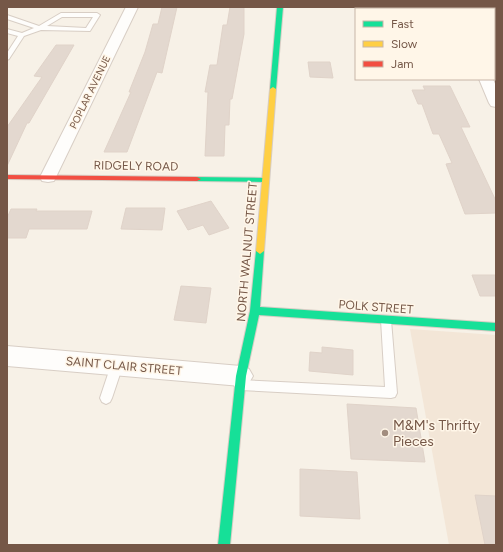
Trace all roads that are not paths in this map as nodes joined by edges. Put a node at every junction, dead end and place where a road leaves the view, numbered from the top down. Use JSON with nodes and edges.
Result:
{"nodes":[{"id":1,"x":132,"y":7,"type":"edge"},
{"id":2,"x":280,"y":7,"type":"edge"},
{"id":3,"x":7,"y":17,"type":"edge"},
{"id":4,"x":40,"y":28,"type":"junction"},
{"id":5,"x":7,"y":32,"type":"edge"},
{"id":6,"x":22,"y":35,"type":"junction"},
{"id":7,"x":10,"y":48,"type":"edge"},
{"id":8,"x":7,"y":58,"type":"edge"},
{"id":9,"x":486,"y":80,"type":"edge"},
{"id":10,"x":496,"y":103,"type":"edge"},
{"id":11,"x":7,"y":177,"type":"edge"},
{"id":12,"x":48,"y":178,"type":"junction"},
{"id":13,"x":265,"y":180,"type":"junction"},
{"id":14,"x":255,"y":311,"type":"junction"},
{"id":15,"x":386,"y":320,"type":"junction"},
{"id":16,"x":496,"y":327,"type":"edge"},
{"id":17,"x":7,"y":356,"type":"edge"},
{"id":18,"x":117,"y":365,"type":"junction"},
{"id":19,"x":241,"y":381,"type":"junction"},
{"id":20,"x":106,"y":398,"type":"dead end"},
{"id":21,"x":224,"y":545,"type":"edge"}],
"edges":[{"from":1,"to":12,"type":"street","name":"POPLAR AVENUE"},
{"from":2,"to":13,"type":"street","name":"NORTH WALNUT STREET"},
{"from":3,"to":4,"type":"lane"},
{"from":4,"to":4,"type":"lane"},
{"from":4,"to":6,"type":"lane"},
{"from":5,"to":6,"type":"lane"},
{"from":6,"to":7,"type":"lane"},
{"from":7,"to":8,"type":"lane"},
{"from":9,"to":10,"type":"street"},
{"from":11,"to":12,"type":"street","name":"RIDGELY ROAD"},
{"from":12,"to":13,"type":"street","name":"RIDGELY ROAD"},
{"from":13,"to":14,"type":"street","name":"NORTH WALNUT STREET"},
{"from":14,"to":15,"type":"street","name":"POLK STREET"},
{"from":14,"to":19,"type":"street","name":"NORTH WALNUT STREET"},
{"from":15,"to":16,"type":"street","name":"POLK STREET"},
{"from":15,"to":19,"type":"lane"},
{"from":17,"to":18,"type":"street","name":"SAINT CLAIR STREET"},
{"from":18,"to":19,"type":"street","name":"SAINT CLAIR STREET"},
{"from":18,"to":20,"type":"lane"},
{"from":19,"to":21,"type":"street","name":"NORTH WALNUT STREET"}]}
